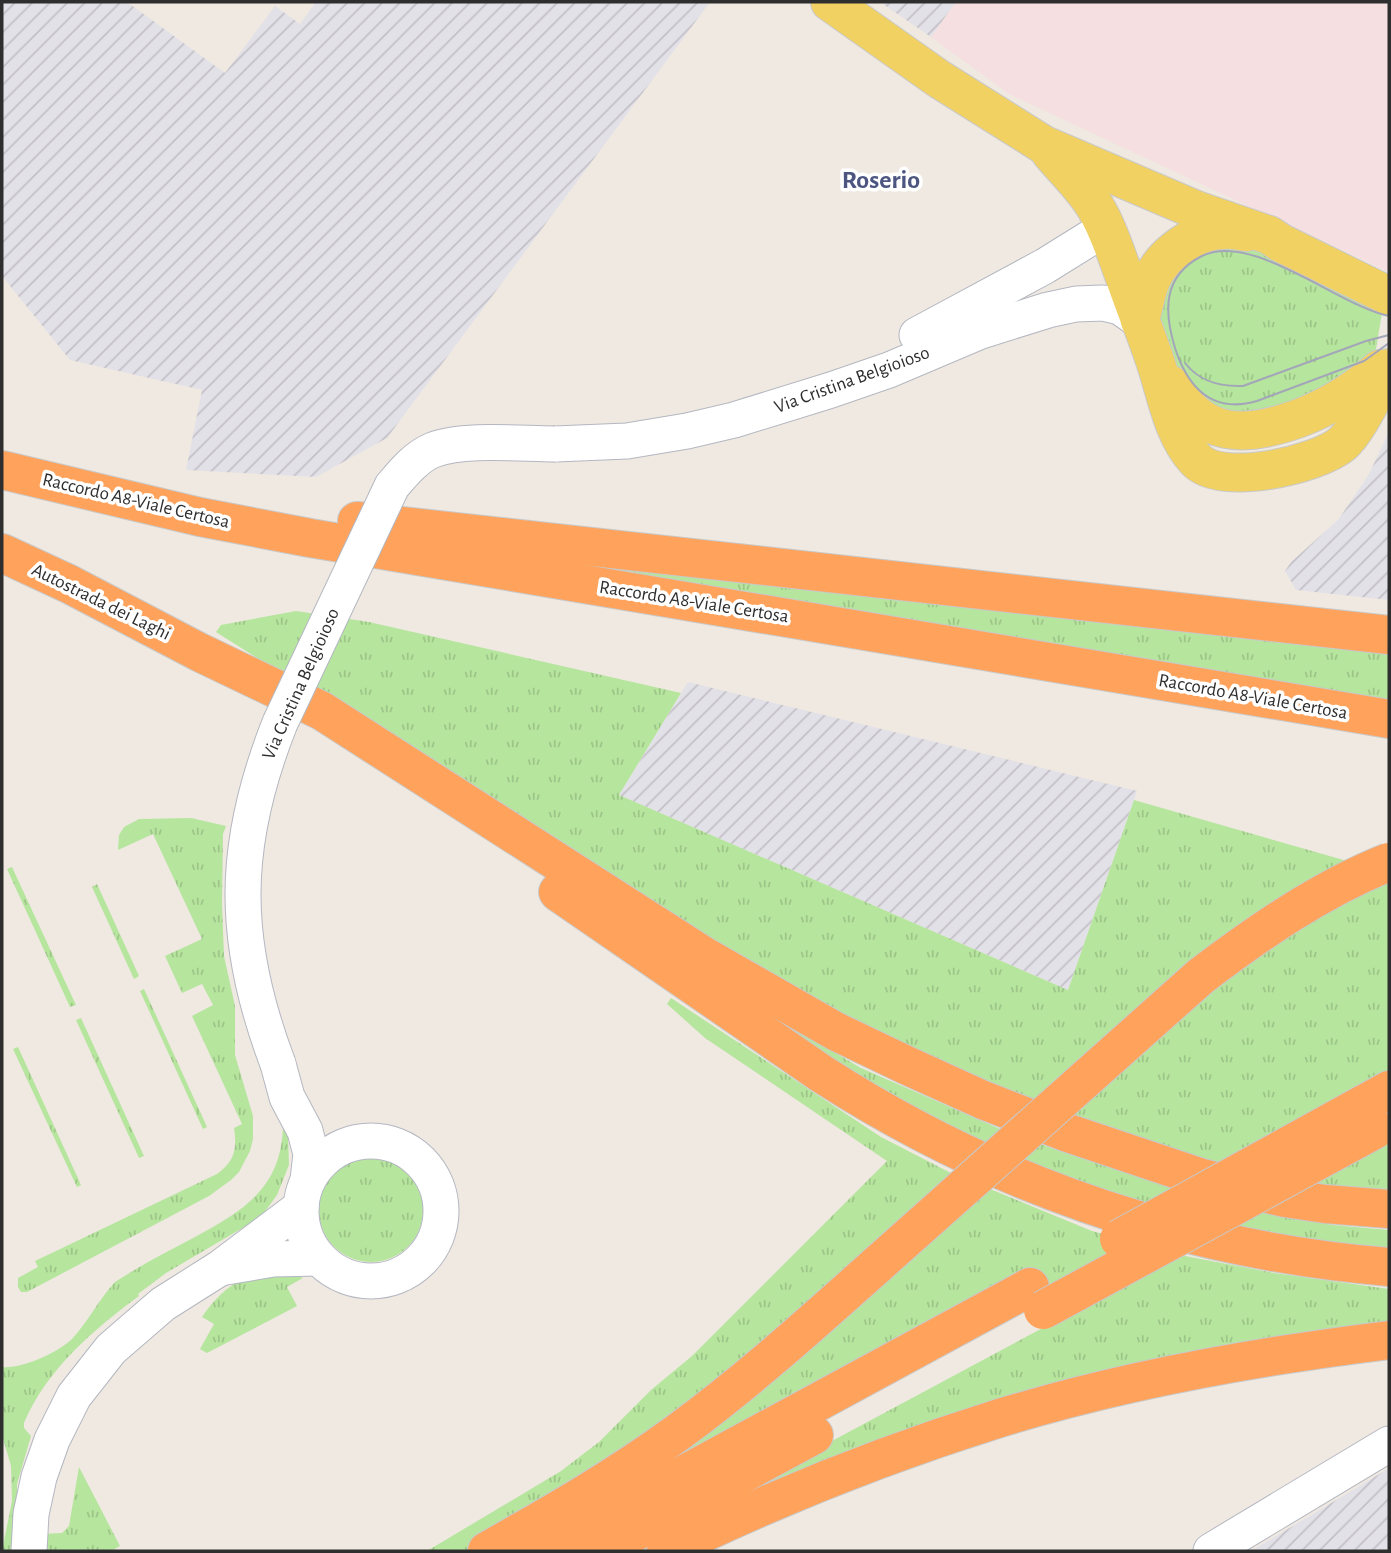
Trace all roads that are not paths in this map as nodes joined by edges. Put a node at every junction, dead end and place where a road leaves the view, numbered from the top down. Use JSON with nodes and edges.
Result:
{"nodes":[{"id":1,"x":830,"y":2,"type":"edge"},
{"id":2,"x":1044,"y":145,"type":"junction"},
{"id":3,"x":1196,"y":210,"type":"junction"},
{"id":4,"x":1106,"y":228,"type":"junction"},
{"id":5,"x":1269,"y":235,"type":"junction"},
{"id":6,"x":1015,"y":283,"type":"junction"},
{"id":7,"x":1389,"y":296,"type":"edge"},
{"id":8,"x":1076,"y":304,"type":"junction"},
{"id":9,"x":1140,"y":321,"type":"junction"},
{"id":10,"x":1389,"y":365,"type":"edge"},
{"id":11,"x":555,"y":444,"type":"junction"},
{"id":12,"x":2,"y":470,"type":"edge"},
{"id":13,"x":2,"y":553,"type":"edge"},
{"id":14,"x":1389,"y":635,"type":"edge"},
{"id":15,"x":199,"y":652,"type":"junction"},
{"id":16,"x":1389,"y":719,"type":"edge"},
{"id":17,"x":1389,"y":862,"type":"edge"},
{"id":18,"x":278,"y":1064,"type":"junction"},
{"id":19,"x":1379,"y":1111,"type":"edge"},
{"id":20,"x":348,"y":1145,"type":"junction"},
{"id":21,"x":304,"y":1194,"type":"junction"},
{"id":22,"x":1389,"y":1209,"type":"edge"},
{"id":23,"x":318,"y":1258,"type":"junction"},
{"id":24,"x":1389,"y":1267,"type":"edge"},
{"id":25,"x":220,"y":1268,"type":"junction"},
{"id":26,"x":1036,"y":1299,"type":"junction"},
{"id":27,"x":1389,"y":1339,"type":"edge"},
{"id":28,"x":1389,"y":1444,"type":"edge"},
{"id":29,"x":29,"y":1551,"type":"edge"},
{"id":30,"x":487,"y":1551,"type":"edge"},
{"id":31,"x":543,"y":1551,"type":"edge"},
{"id":32,"x":600,"y":1551,"type":"edge"},
{"id":33,"x":666,"y":1551,"type":"edge"},
{"id":34,"x":1211,"y":1551,"type":"edge"}],
"edges":[{"from":1,"to":2,"type":"main road"},
{"from":2,"to":3,"type":"main road"},
{"from":2,"to":4,"type":"main road"},
{"from":3,"to":4,"type":"main road"},
{"from":3,"to":5,"type":"main road"},
{"from":4,"to":6,"type":"street","name":"Via Cristina Belgioioso"},
{"from":4,"to":9,"type":"main road"},
{"from":5,"to":7,"type":"main road"},
{"from":5,"to":9,"type":"main road"},
{"from":6,"to":8,"type":"street"},
{"from":6,"to":11,"type":"street","name":"Via Cristina Belgioioso"},
{"from":8,"to":9,"type":"street","name":"Via Cristina Belgioioso"},
{"from":8,"to":11,"type":"street","name":"Via Cristina Belgioioso"},
{"from":9,"to":10,"type":"main road"},
{"from":11,"to":18,"type":"street","name":"Via Cristina Belgioioso","bridge":true},
{"from":12,"to":14,"type":"highway"},
{"from":12,"to":16,"type":"highway","name":"Raccordo A8-Viale Certosa"},
{"from":13,"to":15,"type":"highway","name":"Autostrada dei Laghi"},
{"from":15,"to":22,"type":"highway"},
{"from":15,"to":24,"type":"highway"},
{"from":17,"to":30,"type":"highway","bridge":true},
{"from":18,"to":20,"type":"street","name":"Via Cristina Belgioioso"},
{"from":18,"to":21,"type":"street","name":"Via Cristina Belgioioso"},
{"from":19,"to":26,"type":"highway","bridge":true},
{"from":20,"to":21,"type":"street"},
{"from":20,"to":23,"type":"street"},
{"from":21,"to":23,"type":"street"},
{"from":21,"to":25,"type":"street"},
{"from":23,"to":25,"type":"street"},
{"from":25,"to":29,"type":"street"},
{"from":26,"to":31,"type":"highway"},
{"from":26,"to":32,"type":"highway"},
{"from":27,"to":33,"type":"highway"},
{"from":28,"to":34,"type":"street"}]}
